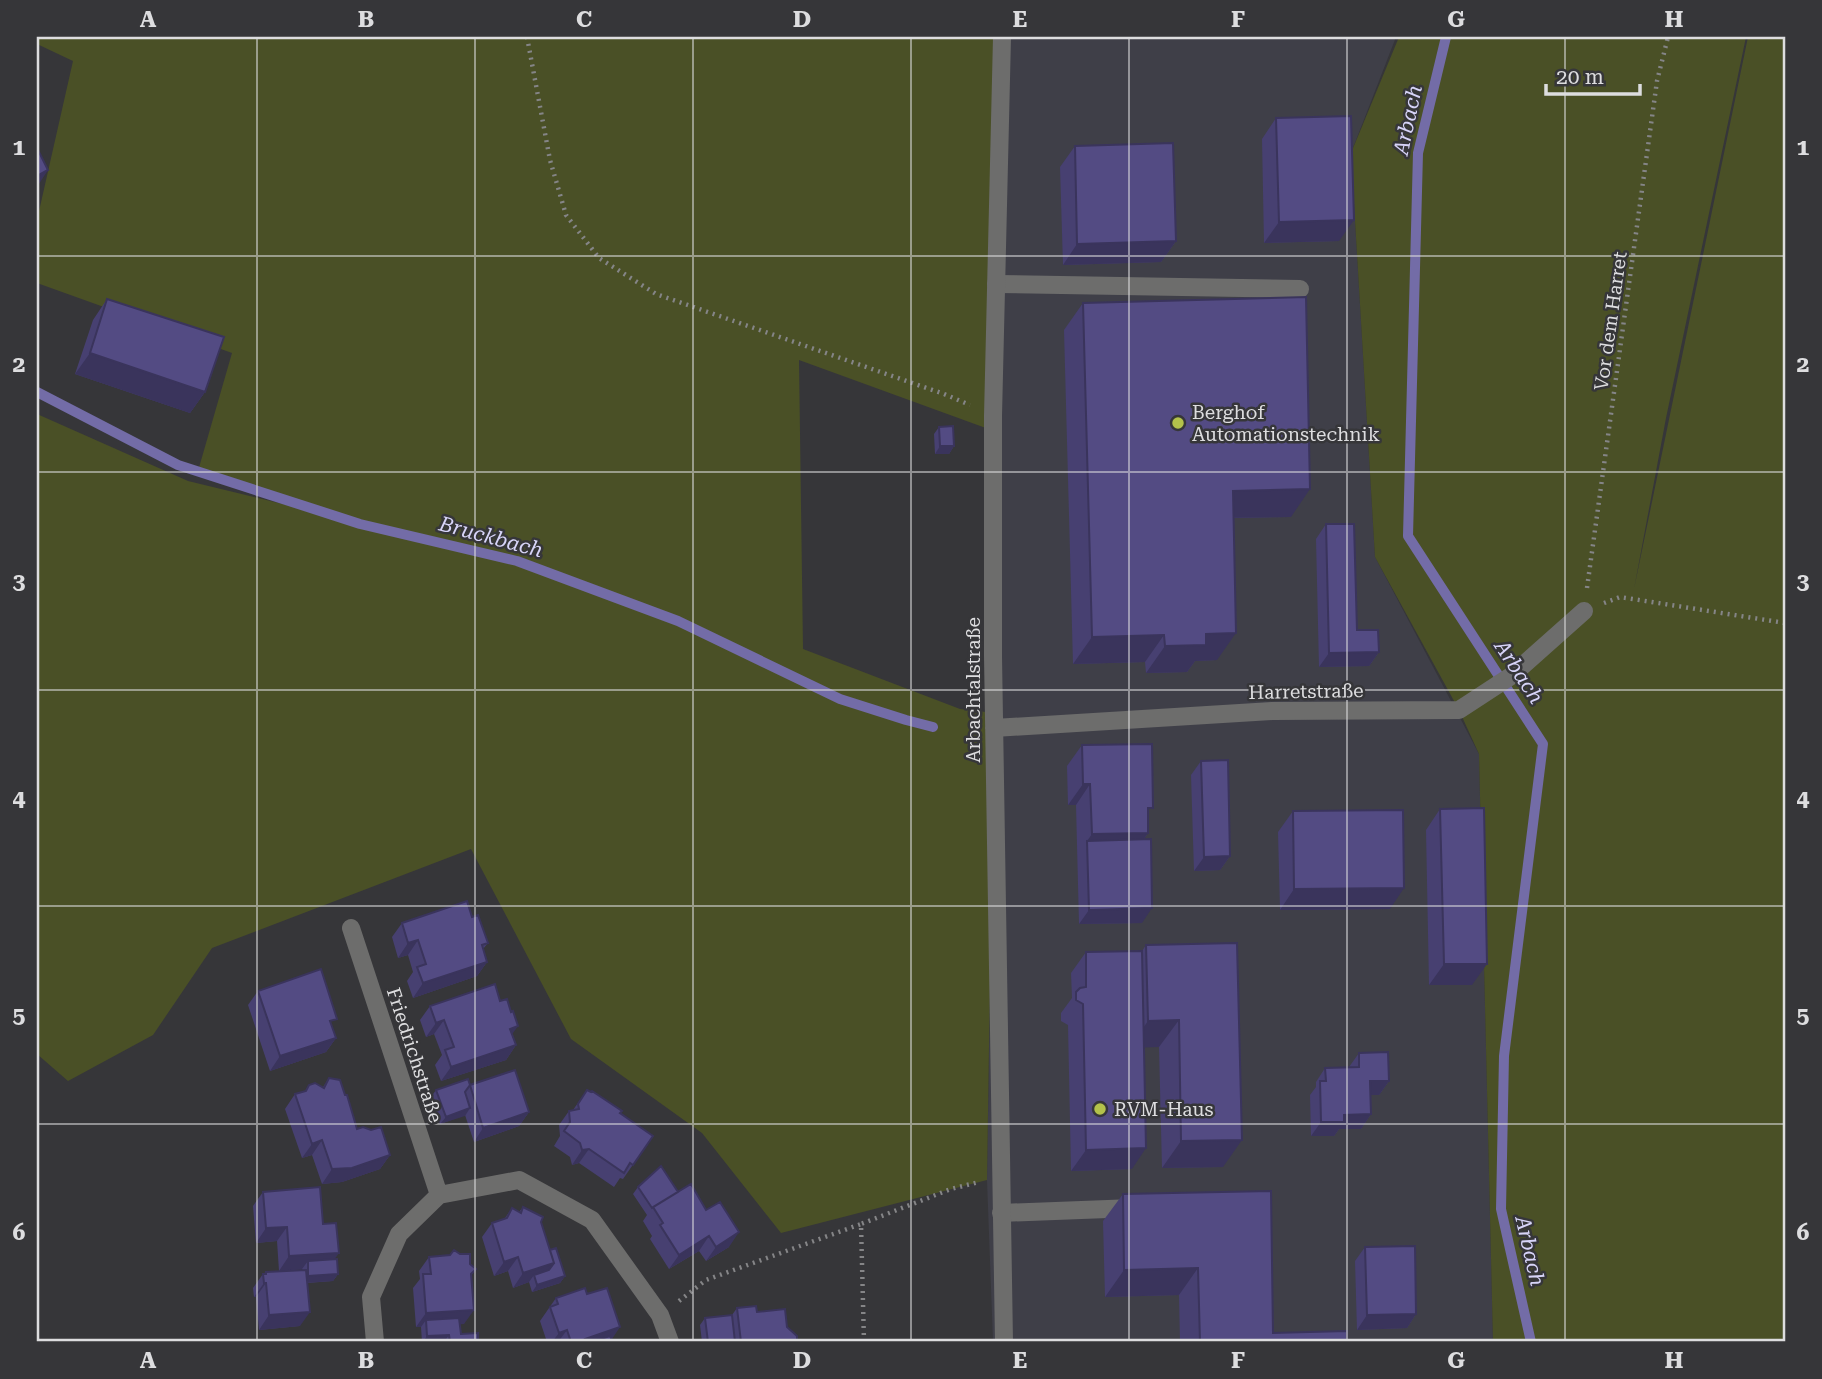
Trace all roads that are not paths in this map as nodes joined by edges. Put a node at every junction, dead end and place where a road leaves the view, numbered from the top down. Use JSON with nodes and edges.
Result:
{"nodes":[{"id":1,"x":1002,"y":37,"type":"edge"},
{"id":2,"x":996,"y":284,"type":"junction"},
{"id":3,"x":1300,"y":289,"type":"dead end"},
{"id":4,"x":1584,"y":611,"type":"road end"},
{"id":5,"x":994,"y":728,"type":"junction"},
{"id":6,"x":351,"y":929,"type":"dead end"},
{"id":7,"x":439,"y":1195,"type":"junction"},
{"id":8,"x":1148,"y":1207,"type":"edge"},
{"id":9,"x":1001,"y":1213,"type":"junction"},
{"id":10,"x":375,"y":1342,"type":"edge"},
{"id":11,"x":670,"y":1342,"type":"edge"},
{"id":12,"x":1004,"y":1342,"type":"edge"}],
"edges":[{"from":1,"to":2,"type":"street","name":"Arbachtalstraße"},
{"from":2,"to":3,"type":"street"},
{"from":2,"to":5,"type":"street","name":"Arbachtalstraße"},
{"from":4,"to":5,"type":"street","name":"Harretstraße"},
{"from":5,"to":9,"type":"street","name":"Arbachtalstraße"},
{"from":6,"to":7,"type":"street","name":"Friedrichstraße"},
{"from":7,"to":10,"type":"street"},
{"from":7,"to":11,"type":"street"},
{"from":8,"to":9,"type":"street"},
{"from":9,"to":12,"type":"street","name":"Arbachtalstraße"}]}
